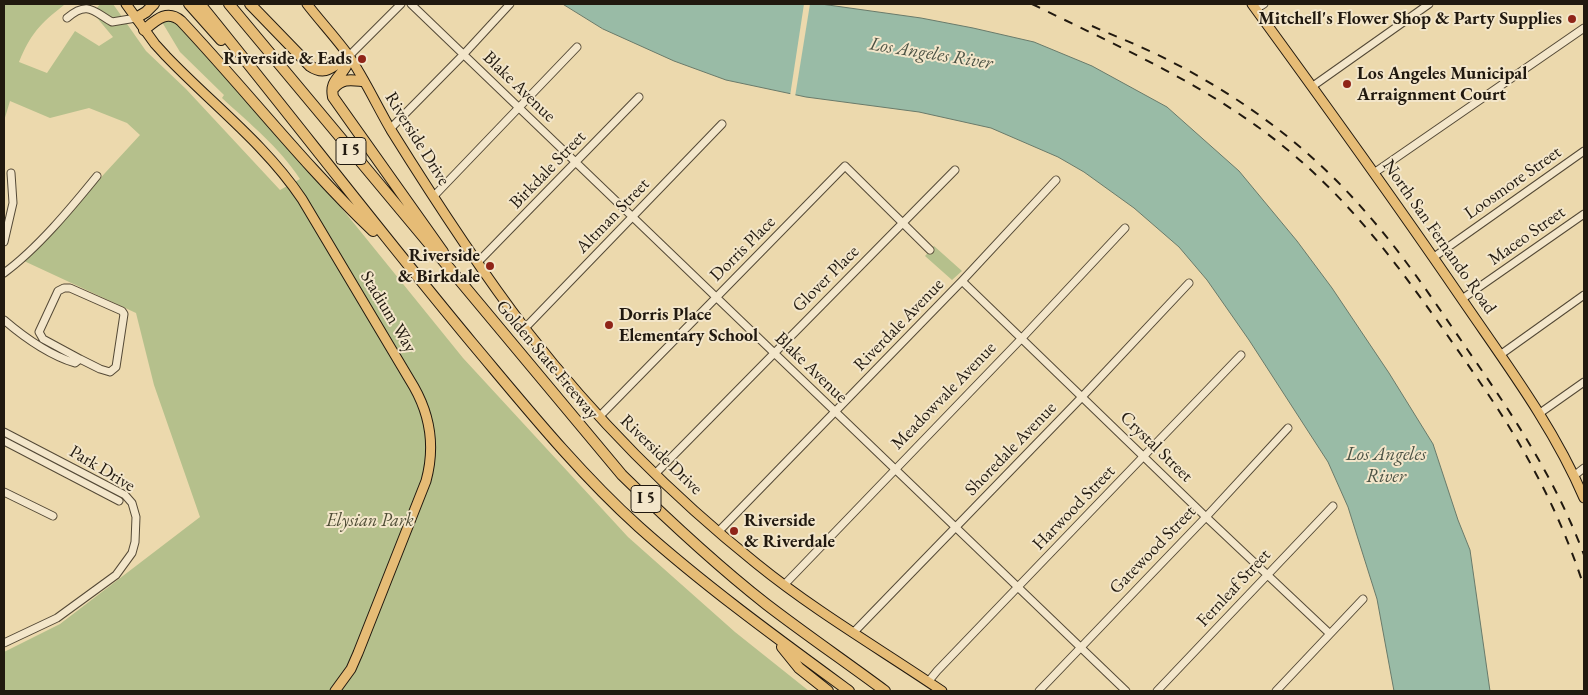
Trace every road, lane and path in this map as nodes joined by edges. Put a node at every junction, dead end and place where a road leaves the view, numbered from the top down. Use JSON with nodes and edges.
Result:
{"nodes":[{"id":1,"x":126,"y":4,"type":"edge"},
{"id":2,"x":154,"y":4,"type":"edge"},
{"id":3,"x":189,"y":4,"type":"edge"},
{"id":4,"x":200,"y":4,"type":"edge"},
{"id":5,"x":229,"y":4,"type":"edge"},
{"id":6,"x":250,"y":4,"type":"edge"},
{"id":7,"x":307,"y":4,"type":"edge"},
{"id":8,"x":400,"y":4,"type":"edge"},
{"id":9,"x":411,"y":4,"type":"edge"},
{"id":10,"x":510,"y":4,"type":"edge"},
{"id":11,"x":1264,"y":4,"type":"edge"},
{"id":12,"x":1429,"y":4,"type":"edge"},
{"id":13,"x":1254,"y":7,"type":"edge"},
{"id":14,"x":67,"y":18,"type":"dead end"},
{"id":15,"x":136,"y":18,"type":"junction"},
{"id":16,"x":1584,"y":28,"type":"edge"},
{"id":17,"x":144,"y":30,"type":"junction"},
{"id":18,"x":577,"y":48,"type":"dead end"},
{"id":19,"x":463,"y":55,"type":"junction"},
{"id":20,"x":349,"y":56,"type":"junction"},
{"id":21,"x":249,"y":66,"type":"junction"},
{"id":22,"x":363,"y":81,"type":"junction"},
{"id":23,"x":1312,"y":86,"type":"junction"},
{"id":24,"x":332,"y":91,"type":"junction"},
{"id":25,"x":639,"y":97,"type":"dead end"},
{"id":26,"x":519,"y":109,"type":"junction"},
{"id":27,"x":722,"y":124,"type":"dead end"},
{"id":28,"x":390,"y":129,"type":"junction"},
{"id":29,"x":1584,"y":151,"type":"edge"},
{"id":30,"x":576,"y":163,"type":"junction"},
{"id":31,"x":955,"y":170,"type":"dead end"},
{"id":32,"x":11,"y":173,"type":"dead end"},
{"id":33,"x":1374,"y":173,"type":"junction"},
{"id":34,"x":97,"y":176,"type":"dead end"},
{"id":35,"x":1056,"y":180,"type":"dead end"},
{"id":36,"x":434,"y":196,"type":"junction"},
{"id":37,"x":1584,"y":214,"type":"edge"},
{"id":38,"x":632,"y":218,"type":"junction"},
{"id":39,"x":903,"y":223,"type":"junction"},
{"id":40,"x":1125,"y":228,"type":"dead end"},
{"id":41,"x":4,"y":242,"type":"edge"},
{"id":42,"x":930,"y":250,"type":"dead end"},
{"id":43,"x":400,"y":257,"type":"junction"},
{"id":44,"x":1434,"y":257,"type":"junction"},
{"id":45,"x":478,"y":262,"type":"junction"},
{"id":46,"x":4,"y":273,"type":"edge"},
{"id":47,"x":962,"y":281,"type":"junction"},
{"id":48,"x":1189,"y":283,"type":"dead end"},
{"id":49,"x":1584,"y":295,"type":"edge"},
{"id":50,"x":716,"y":297,"type":"junction"},
{"id":51,"x":474,"y":298,"type":"junction"},
{"id":52,"x":1462,"y":299,"type":"junction"},
{"id":53,"x":4,"y":320,"type":"edge"},
{"id":54,"x":525,"y":328,"type":"junction"},
{"id":55,"x":1022,"y":338,"type":"junction"},
{"id":56,"x":774,"y":353,"type":"junction"},
{"id":57,"x":1240,"y":355,"type":"dead end"},
{"id":58,"x":1500,"y":355,"type":"junction"},
{"id":59,"x":80,"y":359,"type":"junction"},
{"id":60,"x":1584,"y":382,"type":"edge"},
{"id":61,"x":1082,"y":397,"type":"junction"},
{"id":62,"x":834,"y":412,"type":"junction"},
{"id":63,"x":1540,"y":413,"type":"junction"},
{"id":64,"x":599,"y":417,"type":"junction"},
{"id":65,"x":1288,"y":428,"type":"dead end"},
{"id":66,"x":4,"y":432,"type":"edge"},
{"id":67,"x":4,"y":441,"type":"edge"},
{"id":68,"x":1144,"y":457,"type":"junction"},
{"id":69,"x":1584,"y":468,"type":"edge"},
{"id":70,"x":894,"y":469,"type":"junction"},
{"id":71,"x":656,"y":473,"type":"junction"},
{"id":72,"x":1574,"y":475,"type":"junction"},
{"id":73,"x":4,"y":492,"type":"edge"},
{"id":74,"x":1584,"y":498,"type":"edge"},
{"id":75,"x":119,"y":500,"type":"dead end"},
{"id":76,"x":1333,"y":506,"type":"dead end"},
{"id":77,"x":53,"y":516,"type":"dead end"},
{"id":78,"x":1206,"y":517,"type":"junction"},
{"id":79,"x":956,"y":528,"type":"junction"},
{"id":80,"x":719,"y":531,"type":"junction"},
{"id":81,"x":1267,"y":574,"type":"junction"},
{"id":82,"x":784,"y":585,"type":"junction"},
{"id":83,"x":1018,"y":588,"type":"junction"},
{"id":84,"x":1363,"y":599,"type":"dead end"},
{"id":85,"x":853,"y":633,"type":"junction"},
{"id":86,"x":1329,"y":634,"type":"junction"},
{"id":87,"x":774,"y":636,"type":"junction"},
{"id":88,"x":4,"y":644,"type":"edge"},
{"id":89,"x":1080,"y":648,"type":"junction"},
{"id":90,"x":928,"y":682,"type":"junction"},
{"id":91,"x":335,"y":691,"type":"edge"},
{"id":92,"x":828,"y":691,"type":"edge"},
{"id":93,"x":849,"y":691,"type":"edge"},
{"id":94,"x":885,"y":691,"type":"edge"},
{"id":95,"x":942,"y":691,"type":"edge"},
{"id":96,"x":1039,"y":691,"type":"edge"},
{"id":97,"x":1126,"y":691,"type":"edge"},
{"id":98,"x":1157,"y":691,"type":"edge"},
{"id":99,"x":1276,"y":691,"type":"edge"}],
"edges":[{"from":1,"to":15,"type":"main road","name":"Stadium Way"},
{"from":2,"to":15,"type":"highway"},
{"from":3,"to":21,"type":"highway"},
{"from":4,"to":21,"type":"highway","number":"I 5"},
{"from":5,"to":51,"type":"highway","name":"Golden State Freeway","number":"I 5"},
{"from":6,"to":20,"type":"highway"},
{"from":7,"to":20,"type":"main road","name":"Riverside Drive"},
{"from":8,"to":20,"type":"street"},
{"from":9,"to":19,"type":"street","name":"Blake Avenue"},
{"from":10,"to":19,"type":"street"},
{"from":11,"to":13,"type":"street"},
{"from":12,"to":23,"type":"street"},
{"from":13,"to":23,"type":"main road","name":"North San Fernando Road"},
{"from":14,"to":15,"type":"street"},
{"from":15,"to":17,"type":"main road","name":"Stadium Way"},
{"from":16,"to":33,"type":"street"},
{"from":17,"to":43,"type":"highway"},
{"from":17,"to":91,"type":"main road","name":"Stadium Way"},
{"from":18,"to":26,"type":"street"},
{"from":19,"to":26,"type":"street","name":"Blake Avenue"},
{"from":19,"to":28,"type":"street"},
{"from":20,"to":22,"type":"main road","name":"Riverside Drive"},
{"from":20,"to":24,"type":"highway"},
{"from":21,"to":43,"type":"highway","number":"I 5"},
{"from":22,"to":24,"type":"highway"},
{"from":22,"to":28,"type":"main road","name":"Riverside Drive"},
{"from":23,"to":33,"type":"main road","name":"North San Fernando Road"},
{"from":24,"to":51,"type":"highway"},
{"from":25,"to":30,"type":"street","name":"Birkdale Street"},
{"from":26,"to":30,"type":"street","name":"Blake Avenue"},
{"from":26,"to":36,"type":"street"},
{"from":27,"to":38,"type":"street","name":"Altman Street"},
{"from":28,"to":36,"type":"main road","name":"Riverside Drive"},
{"from":29,"to":44,"type":"street","name":"Loosmore Street"},
{"from":30,"to":38,"type":"street","name":"Blake Avenue"},
{"from":30,"to":45,"type":"street","name":"Birkdale Street"},
{"from":31,"to":39,"type":"street","name":"Glover Place"},
{"from":32,"to":41,"type":"street"},
{"from":33,"to":44,"type":"main road","name":"North San Fernando Road"},
{"from":34,"to":46,"type":"street"},
{"from":35,"to":47,"type":"street","name":"Riverdale Avenue"},
{"from":36,"to":45,"type":"main road","name":"Riverside Drive"},
{"from":37,"to":52,"type":"street","name":"Maceo Street"},
{"from":38,"to":50,"type":"street","name":"Blake Avenue"},
{"from":38,"to":54,"type":"street","name":"Altman Street"},
{"from":39,"to":42,"type":"street"},
{"from":39,"to":50,"type":"street","name":"Dorris Place"},
{"from":39,"to":56,"type":"street","name":"Glover Place"},
{"from":40,"to":55,"type":"street","name":"Meadowvale Avenue"},
{"from":43,"to":87,"type":"highway","number":"I 5"},
{"from":44,"to":52,"type":"main road","name":"North San Fernando Road"},
{"from":45,"to":54,"type":"main road","name":"Riverside Drive"},
{"from":47,"to":55,"type":"street","name":"Crystal Street"},
{"from":47,"to":62,"type":"street","name":"Riverdale Avenue"},
{"from":48,"to":61,"type":"street","name":"Shoredale Avenue"},
{"from":49,"to":58,"type":"street"},
{"from":50,"to":56,"type":"street","name":"Blake Avenue"},
{"from":50,"to":64,"type":"street","name":"Dorris Place"},
{"from":51,"to":94,"type":"highway","name":"Golden State Freeway","number":"I 5"},
{"from":52,"to":58,"type":"main road","name":"North San Fernando Road"},
{"from":53,"to":59,"type":"street"},
{"from":54,"to":64,"type":"main road","name":"Riverside Drive"},
{"from":55,"to":61,"type":"street","name":"Crystal Street"},
{"from":55,"to":70,"type":"street","name":"Meadowvale Avenue"},
{"from":56,"to":62,"type":"street","name":"Blake Avenue"},
{"from":56,"to":71,"type":"street","name":"Glover Place"},
{"from":57,"to":68,"type":"street","name":"Harwood Street"},
{"from":58,"to":63,"type":"main road","name":"North San Fernando Road"},
{"from":59,"to":59,"type":"street"},
{"from":60,"to":63,"type":"street"},
{"from":61,"to":68,"type":"street","name":"Crystal Street"},
{"from":61,"to":79,"type":"street","name":"Shoredale Avenue"},
{"from":62,"to":70,"type":"street","name":"Blake Avenue"},
{"from":62,"to":80,"type":"street","name":"Riverdale Avenue"},
{"from":63,"to":72,"type":"main road","name":"North San Fernando Road"},
{"from":64,"to":71,"type":"main road","name":"Riverside Drive"},
{"from":65,"to":78,"type":"street","name":"Gatewood Street"},
{"from":66,"to":88,"type":"street","name":"Park Drive"},
{"from":67,"to":75,"type":"street"},
{"from":68,"to":78,"type":"street","name":"Crystal Street"},
{"from":68,"to":83,"type":"street","name":"Harwood Street"},
{"from":69,"to":72,"type":"street"},
{"from":70,"to":79,"type":"street","name":"Blake Avenue"},
{"from":70,"to":82,"type":"street","name":"Meadowvale Avenue"},
{"from":71,"to":80,"type":"main road","name":"Riverside Drive"},
{"from":72,"to":74,"type":"main road","name":"North San Fernando Road"},
{"from":73,"to":77,"type":"street"},
{"from":76,"to":81,"type":"street","name":"Fernleaf Street"},
{"from":78,"to":81,"type":"street","name":"Crystal Street"},
{"from":78,"to":89,"type":"street","name":"Gatewood Street"},
{"from":79,"to":83,"type":"street","name":"Blake Avenue"},
{"from":79,"to":85,"type":"street","name":"Shoredale Avenue"},
{"from":80,"to":82,"type":"main road","name":"Riverside Drive"},
{"from":81,"to":86,"type":"street","name":"Crystal Street"},
{"from":81,"to":98,"type":"street","name":"Fernleaf Street"},
{"from":82,"to":85,"type":"main road","name":"Riverside Drive"},
{"from":83,"to":89,"type":"street","name":"Blake Avenue"},
{"from":83,"to":90,"type":"street","name":"Harwood Street"},
{"from":84,"to":86,"type":"street"},
{"from":85,"to":90,"type":"main road","name":"Riverside Drive"},
{"from":86,"to":99,"type":"street"},
{"from":87,"to":92,"type":"highway"},
{"from":87,"to":93,"type":"highway","number":"I 5"},
{"from":89,"to":96,"type":"street","name":"Gatewood Street"},
{"from":89,"to":97,"type":"street","name":"Blake Avenue"},
{"from":90,"to":95,"type":"main road","name":"Riverside Drive"}]}
